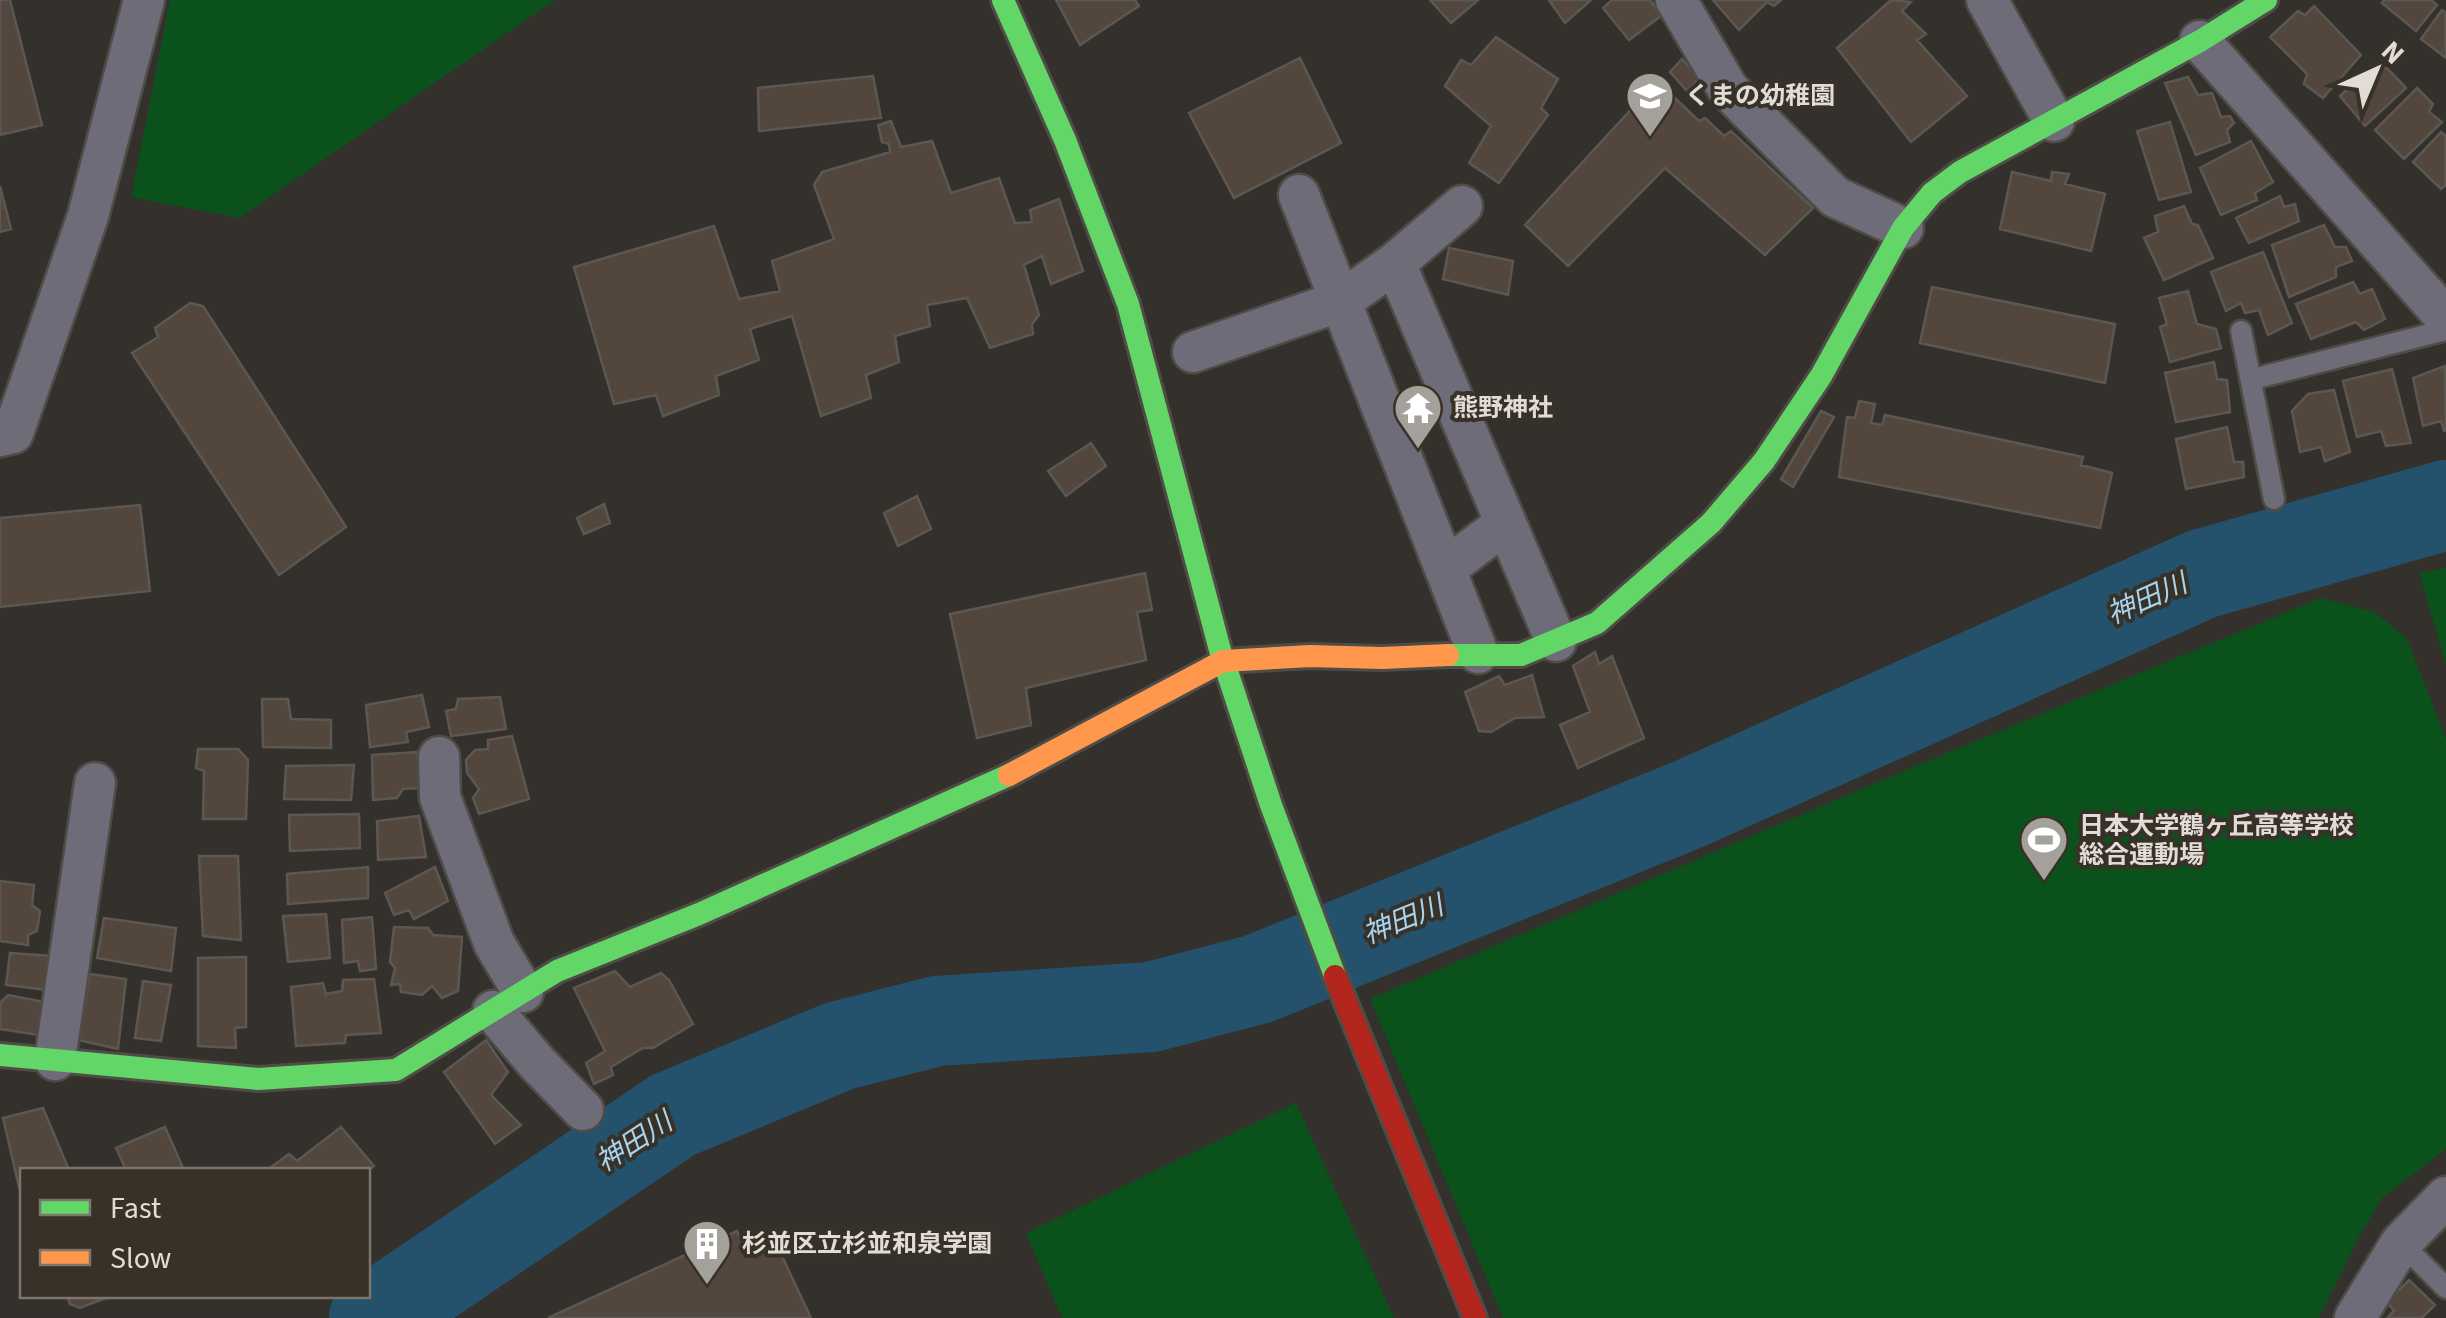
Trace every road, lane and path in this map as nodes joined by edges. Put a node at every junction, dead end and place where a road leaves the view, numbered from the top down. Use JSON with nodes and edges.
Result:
{"nodes":[{"id":1,"x":144,"y":0,"type":"edge"},
{"id":2,"x":1003,"y":0,"type":"edge"},
{"id":3,"x":1676,"y":0,"type":"edge"},
{"id":4,"x":1987,"y":0,"type":"edge"},
{"id":5,"x":2266,"y":0,"type":"edge"},
{"id":6,"x":2200,"y":41,"type":"junction"},
{"id":7,"x":2054,"y":121,"type":"junction"},
{"id":8,"x":1299,"y":195,"type":"dead end"},
{"id":9,"x":1462,"y":206,"type":"dead end"},
{"id":10,"x":1903,"y":228,"type":"junction"},
{"id":11,"x":1396,"y":263,"type":"junction"},
{"id":12,"x":1340,"y":300,"type":"junction"},
{"id":13,"x":2446,"y":318,"type":"edge"},
{"id":14,"x":2446,"y":330,"type":"edge"},
{"id":15,"x":2241,"y":331,"type":"dead end"},
{"id":16,"x":1193,"y":352,"type":"dead end"},
{"id":17,"x":2253,"y":379,"type":"junction"},
{"id":18,"x":0,"y":436,"type":"edge"},
{"id":19,"x":2274,"y":499,"type":"dead end"},
{"id":20,"x":1506,"y":523,"type":"junction"},
{"id":21,"x":1445,"y":569,"type":"junction"},
{"id":22,"x":1556,"y":641,"type":"junction"},
{"id":23,"x":1478,"y":653,"type":"junction"},
{"id":24,"x":1223,"y":661,"type":"junction"},
{"id":25,"x":439,"y":757,"type":"dead end"},
{"id":26,"x":95,"y":783,"type":"dead end"},
{"id":27,"x":508,"y":1001,"type":"junction"},
{"id":28,"x":0,"y":1054,"type":"edge"},
{"id":29,"x":55,"y":1060,"type":"junction"},
{"id":30,"x":583,"y":1110,"type":"dead end"},
{"id":31,"x":2446,"y":1197,"type":"edge"},
{"id":32,"x":2401,"y":1243,"type":"junction"},
{"id":33,"x":2446,"y":1288,"type":"edge"},
{"id":34,"x":1475,"y":1318,"type":"edge"},
{"id":35,"x":2355,"y":1318,"type":"edge"}],
"edges":[{"from":1,"to":18,"type":"street"},
{"from":2,"to":24,"type":"street"},
{"from":3,"to":10,"type":"street"},
{"from":4,"to":7,"type":"street"},
{"from":5,"to":6,"type":"street"},
{"from":6,"to":7,"type":"street"},
{"from":6,"to":13,"type":"street"},
{"from":7,"to":10,"type":"street"},
{"from":8,"to":12,"type":"street"},
{"from":9,"to":11,"type":"street"},
{"from":10,"to":22,"type":"street"},
{"from":11,"to":12,"type":"street"},
{"from":11,"to":20,"type":"street"},
{"from":12,"to":16,"type":"street"},
{"from":12,"to":21,"type":"street"},
{"from":14,"to":17,"type":"lane"},
{"from":15,"to":17,"type":"lane"},
{"from":17,"to":19,"type":"lane"},
{"from":20,"to":21,"type":"street"},
{"from":20,"to":22,"type":"street"},
{"from":21,"to":23,"type":"street"},
{"from":22,"to":23,"type":"street"},
{"from":23,"to":24,"type":"street"},
{"from":24,"to":27,"type":"street"},
{"from":24,"to":34,"type":"street"},
{"from":25,"to":27,"type":"street"},
{"from":26,"to":29,"type":"street"},
{"from":27,"to":29,"type":"street"},
{"from":27,"to":30,"type":"street"},
{"from":28,"to":29,"type":"street"},
{"from":31,"to":32,"type":"street"},
{"from":32,"to":33,"type":"lane"},
{"from":32,"to":35,"type":"street"}]}
